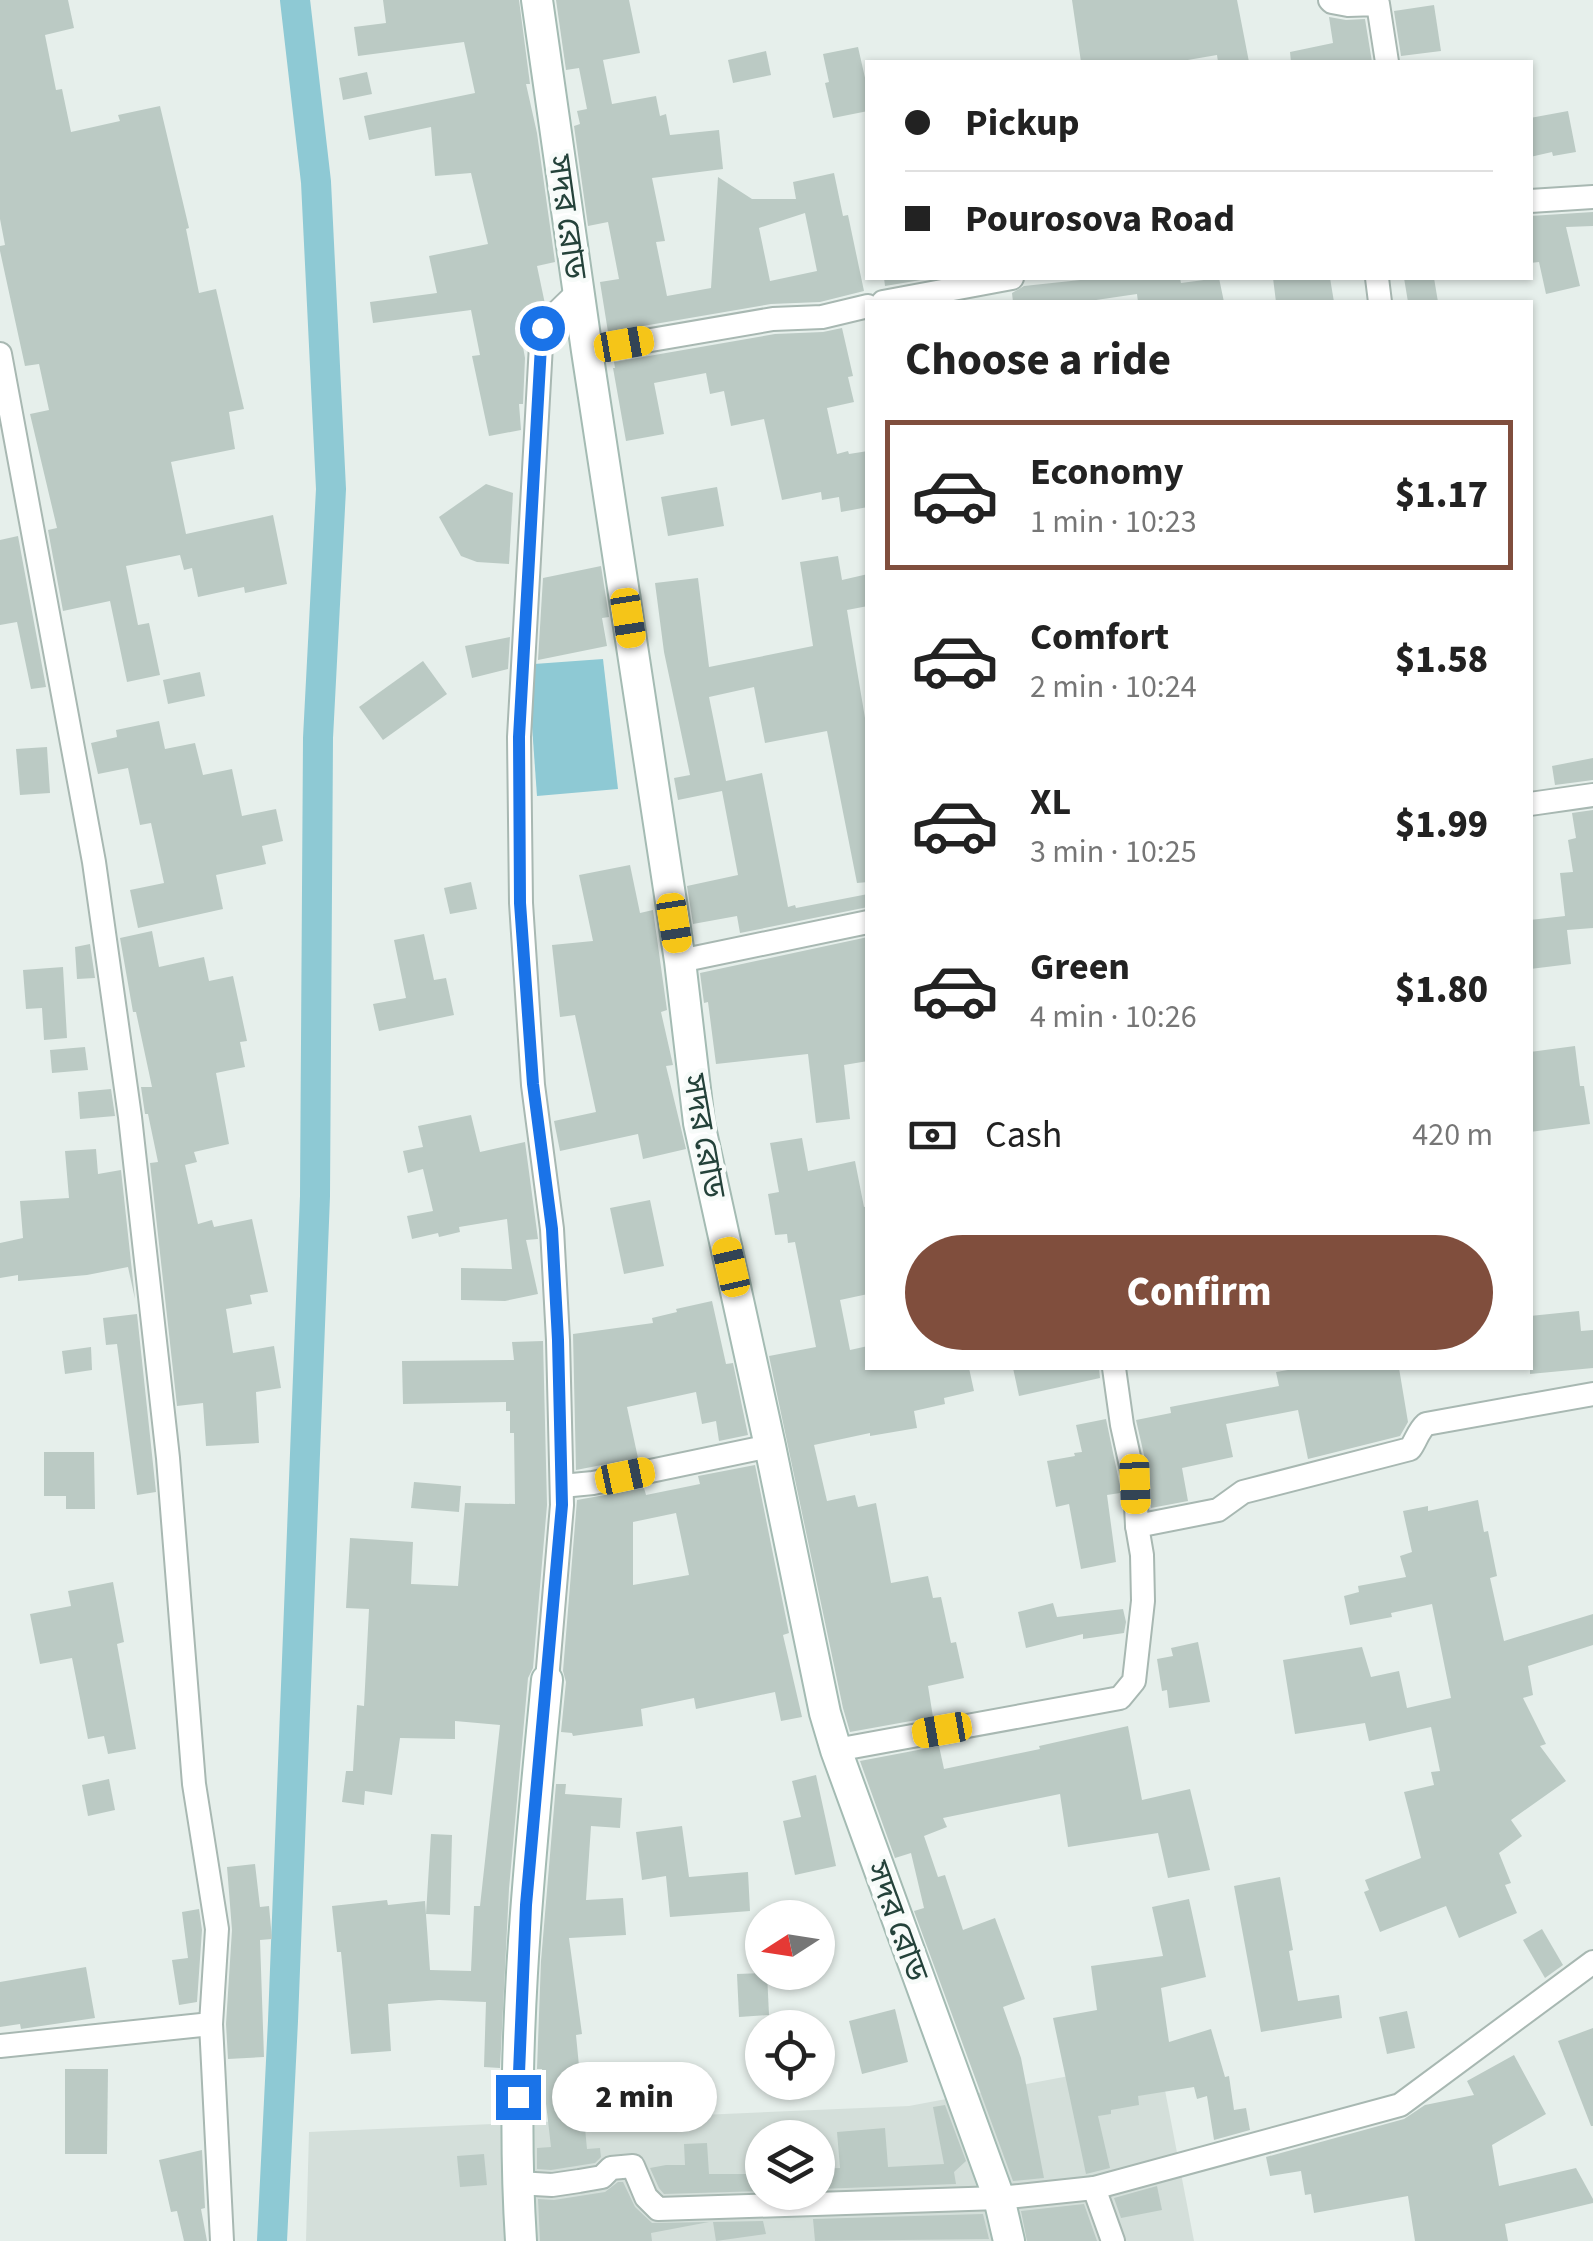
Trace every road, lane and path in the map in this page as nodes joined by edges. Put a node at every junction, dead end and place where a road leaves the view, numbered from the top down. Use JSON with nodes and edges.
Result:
{"nodes":[{"id":1,"x":538,"y":0,"type":"edge"},
{"id":2,"x":1330,"y":0,"type":"edge"},
{"id":3,"x":1387,"y":60,"type":"edge"},
{"id":4,"x":1593,"y":197,"type":"edge"},
{"id":5,"x":1533,"y":201,"type":"edge"},
{"id":6,"x":1001,"y":280,"type":"edge"},
{"id":7,"x":578,"y":292,"type":"junction"},
{"id":8,"x":894,"y":300,"type":"edge"},
{"id":9,"x":865,"y":307,"type":"edge"},
{"id":10,"x":586,"y":350,"type":"junction"},
{"id":11,"x":0,"y":354,"type":"edge"},
{"id":12,"x":1593,"y":795,"type":"edge"},
{"id":13,"x":1533,"y":804,"type":"edge"},
{"id":14,"x":865,"y":923,"type":"edge"},
{"id":15,"x":680,"y":961,"type":"junction"},
{"id":16,"x":1114,"y":1370,"type":"edge"},
{"id":17,"x":1593,"y":1394,"type":"edge"},
{"id":18,"x":770,"y":1446,"type":"junction"},
{"id":19,"x":562,"y":1486,"type":"junction"},
{"id":20,"x":1137,"y":1526,"type":"junction"},
{"id":21,"x":547,"y":1680,"type":"joint"},
{"id":22,"x":836,"y":1750,"type":"junction"},
{"id":23,"x":1593,"y":1962,"type":"edge"},
{"id":24,"x":211,"y":2024,"type":"junction"},
{"id":25,"x":0,"y":2046,"type":"edge"},
{"id":26,"x":517,"y":2184,"type":"junction"},
{"id":27,"x":1094,"y":2188,"type":"junction"},
{"id":28,"x":999,"y":2198,"type":"junction"},
{"id":29,"x":222,"y":2241,"type":"edge"},
{"id":30,"x":521,"y":2241,"type":"edge"},
{"id":31,"x":1009,"y":2241,"type":"edge"},
{"id":32,"x":1113,"y":2241,"type":"edge"}],
"edges":[{"from":1,"to":7,"type":"street","name":"সদর রোড"},
{"from":2,"to":3,"type":"street"},
{"from":4,"to":5,"type":"street"},
{"from":6,"to":8,"type":"street"},
{"from":7,"to":10,"type":"street","name":"সদর রোড"},
{"from":7,"to":19,"type":"street"},
{"from":9,"to":10,"type":"street"},
{"from":10,"to":15,"type":"street","name":"সদর রোড"},
{"from":11,"to":24,"type":"street"},
{"from":12,"to":13,"type":"street"},
{"from":14,"to":15,"type":"street"},
{"from":15,"to":18,"type":"street","name":"সদর রোড"},
{"from":16,"to":20,"type":"street"},
{"from":17,"to":20,"type":"street"},
{"from":18,"to":19,"type":"street"},
{"from":18,"to":22,"type":"street","name":"সদর রোড"},
{"from":19,"to":21,"type":"street"},
{"from":20,"to":22,"type":"street"},
{"from":21,"to":26,"type":"street"},
{"from":22,"to":28,"type":"street","name":"সদর রোড"},
{"from":23,"to":27,"type":"street"},
{"from":24,"to":25,"type":"street"},
{"from":24,"to":29,"type":"street"},
{"from":26,"to":28,"type":"street"},
{"from":26,"to":30,"type":"street"},
{"from":27,"to":28,"type":"street"},
{"from":27,"to":32,"type":"street"},
{"from":28,"to":31,"type":"street","name":"সদর রোড"}]}
